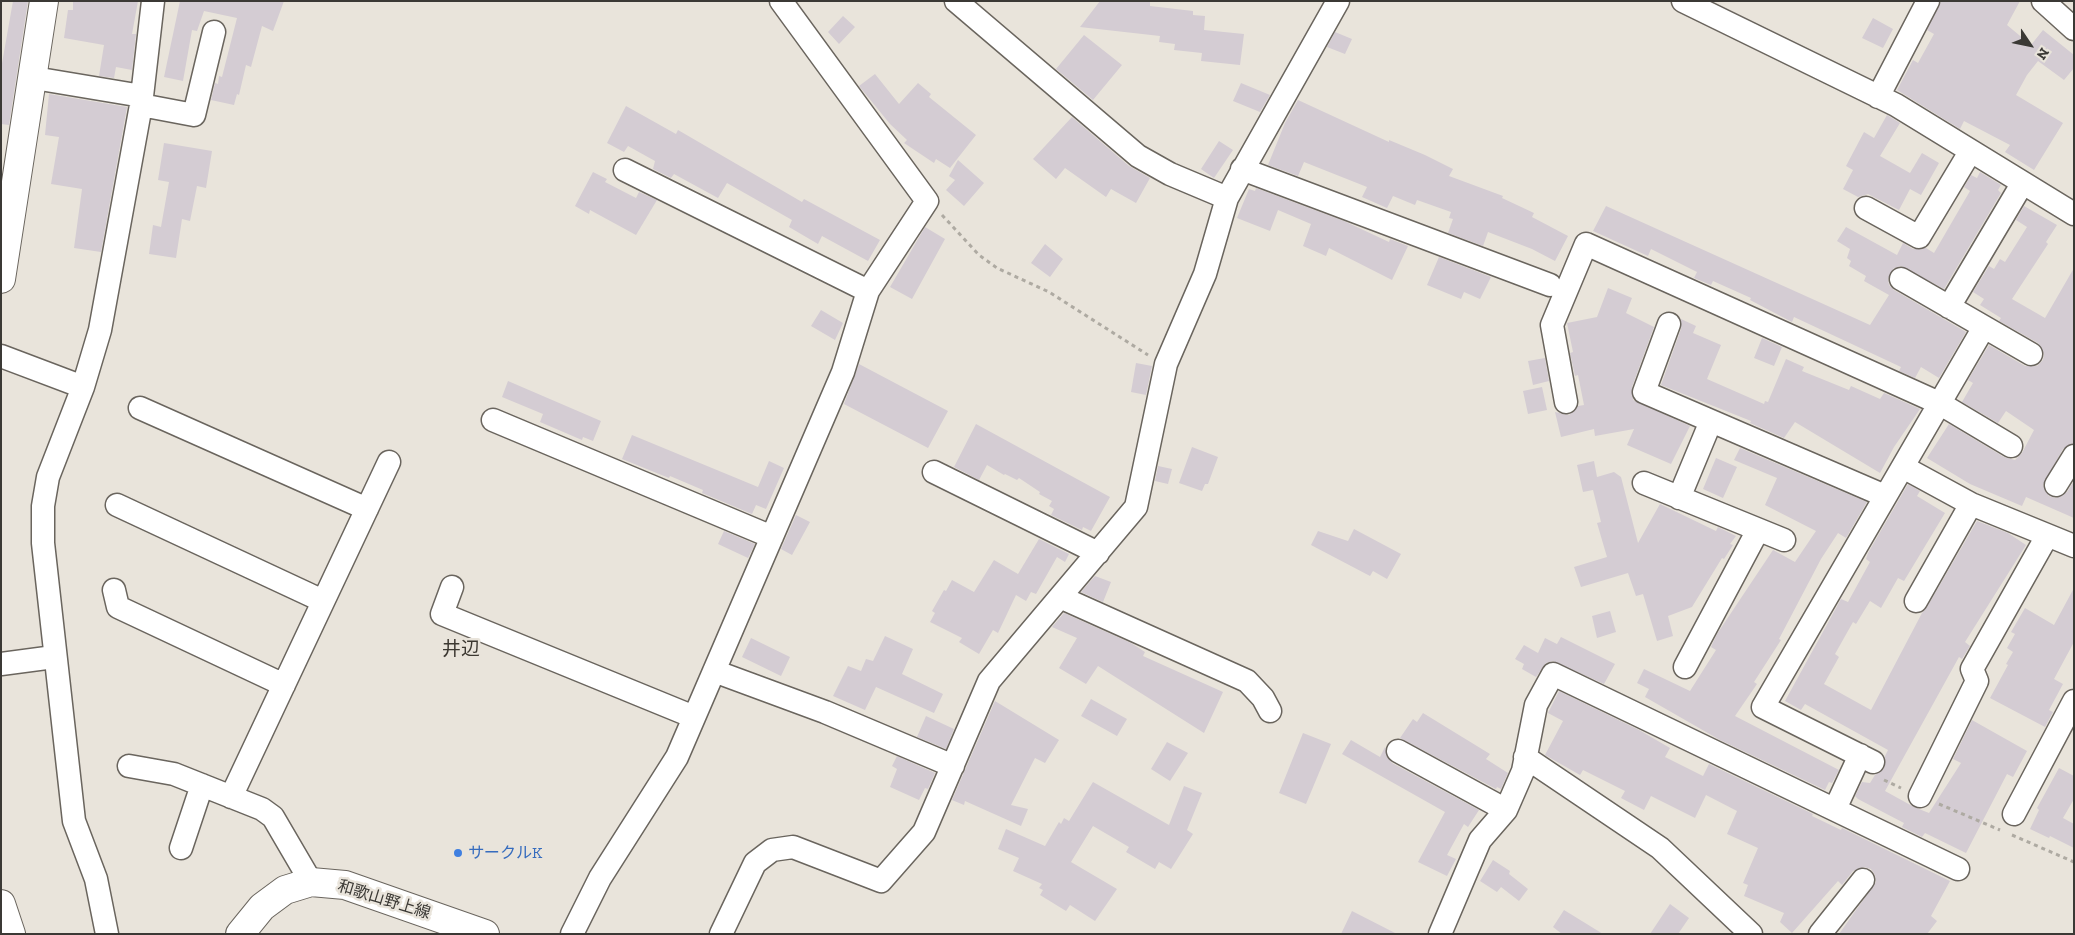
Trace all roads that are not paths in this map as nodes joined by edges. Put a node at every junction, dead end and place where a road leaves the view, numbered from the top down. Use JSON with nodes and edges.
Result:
{"nodes":[{"id":1,"x":44,"y":1,"type":"edge"},
{"id":2,"x":153,"y":1,"type":"edge"},
{"id":3,"x":781,"y":1,"type":"edge"},
{"id":4,"x":956,"y":1,"type":"edge"},
{"id":5,"x":1338,"y":1,"type":"edge"},
{"id":6,"x":1928,"y":1,"type":"edge"},
{"id":7,"x":2043,"y":1,"type":"edge"},
{"id":8,"x":1691,"y":3,"type":"edge"},
{"id":9,"x":2074,"y":29,"type":"edge"},
{"id":10,"x":214,"y":32,"type":"dead end"},
{"id":11,"x":34,"y":78,"type":"junction"},
{"id":12,"x":1878,"y":97,"type":"junction"},
{"id":13,"x":141,"y":100,"type":"junction"},
{"id":14,"x":1970,"y":152,"type":"junction"},
{"id":15,"x":1242,"y":169,"type":"junction"},
{"id":16,"x":625,"y":170,"type":"dead end"},
{"id":17,"x":2022,"y":184,"type":"junction"},
{"id":18,"x":1227,"y":198,"type":"junction"},
{"id":19,"x":7,"y":208,"type":"edge"},
{"id":20,"x":1866,"y":208,"type":"dead end"},
{"id":21,"x":2074,"y":214,"type":"edge"},
{"id":22,"x":1,"y":279,"type":"edge"},
{"id":23,"x":1901,"y":279,"type":"dead end"},
{"id":24,"x":1550,"y":286,"type":"dead end"},
{"id":25,"x":868,"y":291,"type":"junction"},
{"id":26,"x":1949,"y":307,"type":"junction"},
{"id":27,"x":1669,"y":324,"type":"dead end"},
{"id":28,"x":1984,"y":327,"type":"junction"},
{"id":29,"x":2031,"y":354,"type":"dead end"},
{"id":30,"x":1,"y":356,"type":"edge"},
{"id":31,"x":83,"y":387,"type":"junction"},
{"id":32,"x":1566,"y":402,"type":"dead end"},
{"id":33,"x":1940,"y":403,"type":"junction"},
{"id":34,"x":140,"y":408,"type":"dead end"},
{"id":35,"x":493,"y":420,"type":"dead end"},
{"id":36,"x":1711,"y":421,"type":"junction"},
{"id":37,"x":2011,"y":446,"type":"dead end"},
{"id":38,"x":2074,"y":456,"type":"edge"},
{"id":39,"x":389,"y":462,"type":"dead end"},
{"id":40,"x":1903,"y":466,"type":"junction"},
{"id":41,"x":934,"y":472,"type":"dead end"},
{"id":42,"x":1644,"y":483,"type":"dead end"},
{"id":43,"x":2056,"y":485,"type":"dead end"},
{"id":44,"x":1885,"y":496,"type":"junction"},
{"id":45,"x":1679,"y":498,"type":"junction"},
{"id":46,"x":1971,"y":504,"type":"junction"},
{"id":47,"x":117,"y":505,"type":"dead end"},
{"id":48,"x":367,"y":508,"type":"junction"},
{"id":49,"x":1758,"y":530,"type":"junction"},
{"id":50,"x":2047,"y":536,"type":"junction"},
{"id":51,"x":772,"y":537,"type":"junction"},
{"id":52,"x":1784,"y":540,"type":"dead end"},
{"id":53,"x":2074,"y":546,"type":"edge"},
{"id":54,"x":1098,"y":554,"type":"junction"},
{"id":55,"x":452,"y":587,"type":"dead end"},
{"id":56,"x":114,"y":590,"type":"dead end"},
{"id":57,"x":1060,"y":597,"type":"junction"},
{"id":58,"x":323,"y":601,"type":"junction"},
{"id":59,"x":1916,"y":601,"type":"dead end"},
{"id":60,"x":54,"y":657,"type":"junction"},
{"id":61,"x":1,"y":664,"type":"edge"},
{"id":62,"x":1685,"y":667,"type":"dead end"},
{"id":63,"x":714,"y":671,"type":"junction"},
{"id":64,"x":284,"y":685,"type":"junction"},
{"id":65,"x":2074,"y":701,"type":"edge"},
{"id":66,"x":1270,"y":711,"type":"dead end"},
{"id":67,"x":694,"y":717,"type":"junction"},
{"id":68,"x":1398,"y":751,"type":"dead end"},
{"id":69,"x":1525,"y":757,"type":"junction"},
{"id":70,"x":129,"y":766,"type":"dead end"},
{"id":71,"x":953,"y":766,"type":"junction"},
{"id":72,"x":202,"y":785,"type":"junction"},
{"id":73,"x":1920,"y":796,"type":"road end"},
{"id":74,"x":231,"y":797,"type":"junction"},
{"id":75,"x":1835,"y":809,"type":"junction"},
{"id":76,"x":1506,"y":810,"type":"junction"},
{"id":77,"x":2009,"y":826,"type":"road end"},
{"id":78,"x":181,"y":848,"type":"dead end"},
{"id":79,"x":1958,"y":869,"type":"dead end"},
{"id":80,"x":1863,"y":880,"type":"dead end"},
{"id":81,"x":310,"y":882,"type":"junction"},
{"id":82,"x":1,"y":904,"type":"edge"},
{"id":83,"x":11,"y":934,"type":"edge"},
{"id":84,"x":107,"y":934,"type":"edge"},
{"id":85,"x":240,"y":934,"type":"edge"},
{"id":86,"x":485,"y":934,"type":"edge"},
{"id":87,"x":572,"y":934,"type":"edge"},
{"id":88,"x":720,"y":934,"type":"edge"},
{"id":89,"x":1440,"y":934,"type":"edge"},
{"id":90,"x":1751,"y":934,"type":"edge"},
{"id":91,"x":1820,"y":934,"type":"edge"}],
"edges":[{"from":1,"to":11,"type":"street"},
{"from":2,"to":13,"type":"street"},
{"from":3,"to":25,"type":"street"},
{"from":4,"to":18,"type":"street"},
{"from":5,"to":15,"type":"street"},
{"from":6,"to":12,"type":"street"},
{"from":7,"to":9,"type":"street"},
{"from":8,"to":12,"type":"street"},
{"from":10,"to":13,"type":"street"},
{"from":11,"to":13,"type":"street"},
{"from":11,"to":19,"type":"street"},
{"from":12,"to":14,"type":"street"},
{"from":13,"to":31,"type":"street"},
{"from":14,"to":17,"type":"street"},
{"from":14,"to":20,"type":"street"},
{"from":15,"to":18,"type":"street"},
{"from":15,"to":24,"type":"street"},
{"from":16,"to":25,"type":"street"},
{"from":17,"to":21,"type":"street"},
{"from":17,"to":26,"type":"street"},
{"from":18,"to":54,"type":"street"},
{"from":19,"to":22,"type":"street"},
{"from":23,"to":26,"type":"street"},
{"from":25,"to":51,"type":"street"},
{"from":26,"to":28,"type":"street"},
{"from":27,"to":36,"type":"street"},
{"from":28,"to":29,"type":"street"},
{"from":28,"to":33,"type":"street"},
{"from":30,"to":31,"type":"street"},
{"from":31,"to":60,"type":"street"},
{"from":32,"to":33,"type":"street"},
{"from":33,"to":37,"type":"street"},
{"from":33,"to":40,"type":"street"},
{"from":34,"to":48,"type":"street"},
{"from":35,"to":51,"type":"street"},
{"from":36,"to":44,"type":"street"},
{"from":36,"to":45,"type":"street"},
{"from":38,"to":43,"type":"street"},
{"from":39,"to":48,"type":"street"},
{"from":40,"to":44,"type":"street"},
{"from":40,"to":46,"type":"street"},
{"from":41,"to":54,"type":"street"},
{"from":42,"to":45,"type":"street"},
{"from":44,"to":75,"type":"street"},
{"from":45,"to":49,"type":"street"},
{"from":46,"to":50,"type":"street"},
{"from":46,"to":59,"type":"street"},
{"from":47,"to":58,"type":"street"},
{"from":48,"to":58,"type":"street"},
{"from":49,"to":52,"type":"street"},
{"from":49,"to":62,"type":"street"},
{"from":50,"to":53,"type":"street"},
{"from":50,"to":73,"type":"street"},
{"from":51,"to":63,"type":"street"},
{"from":54,"to":57,"type":"street"},
{"from":55,"to":67,"type":"street"},
{"from":56,"to":64,"type":"street"},
{"from":57,"to":66,"type":"street"},
{"from":57,"to":71,"type":"street"},
{"from":58,"to":64,"type":"street"},
{"from":60,"to":61,"type":"street"},
{"from":60,"to":84,"type":"street"},
{"from":63,"to":67,"type":"street"},
{"from":63,"to":71,"type":"street"},
{"from":64,"to":74,"type":"street"},
{"from":65,"to":77,"type":"street"},
{"from":67,"to":87,"type":"street"},
{"from":68,"to":76,"type":"street"},
{"from":69,"to":75,"type":"street"},
{"from":69,"to":76,"type":"street"},
{"from":69,"to":90,"type":"street"},
{"from":70,"to":72,"type":"street"},
{"from":71,"to":88,"type":"street"},
{"from":72,"to":74,"type":"street"},
{"from":72,"to":78,"type":"street"},
{"from":74,"to":81,"type":"street"},
{"from":75,"to":79,"type":"street"},
{"from":76,"to":89,"type":"street"},
{"from":80,"to":91,"type":"street"},
{"from":81,"to":85,"type":"street","name":"和歌山野上線"},
{"from":81,"to":86,"type":"street","name":"和歌山野上線"},
{"from":82,"to":83,"type":"street"}]}
